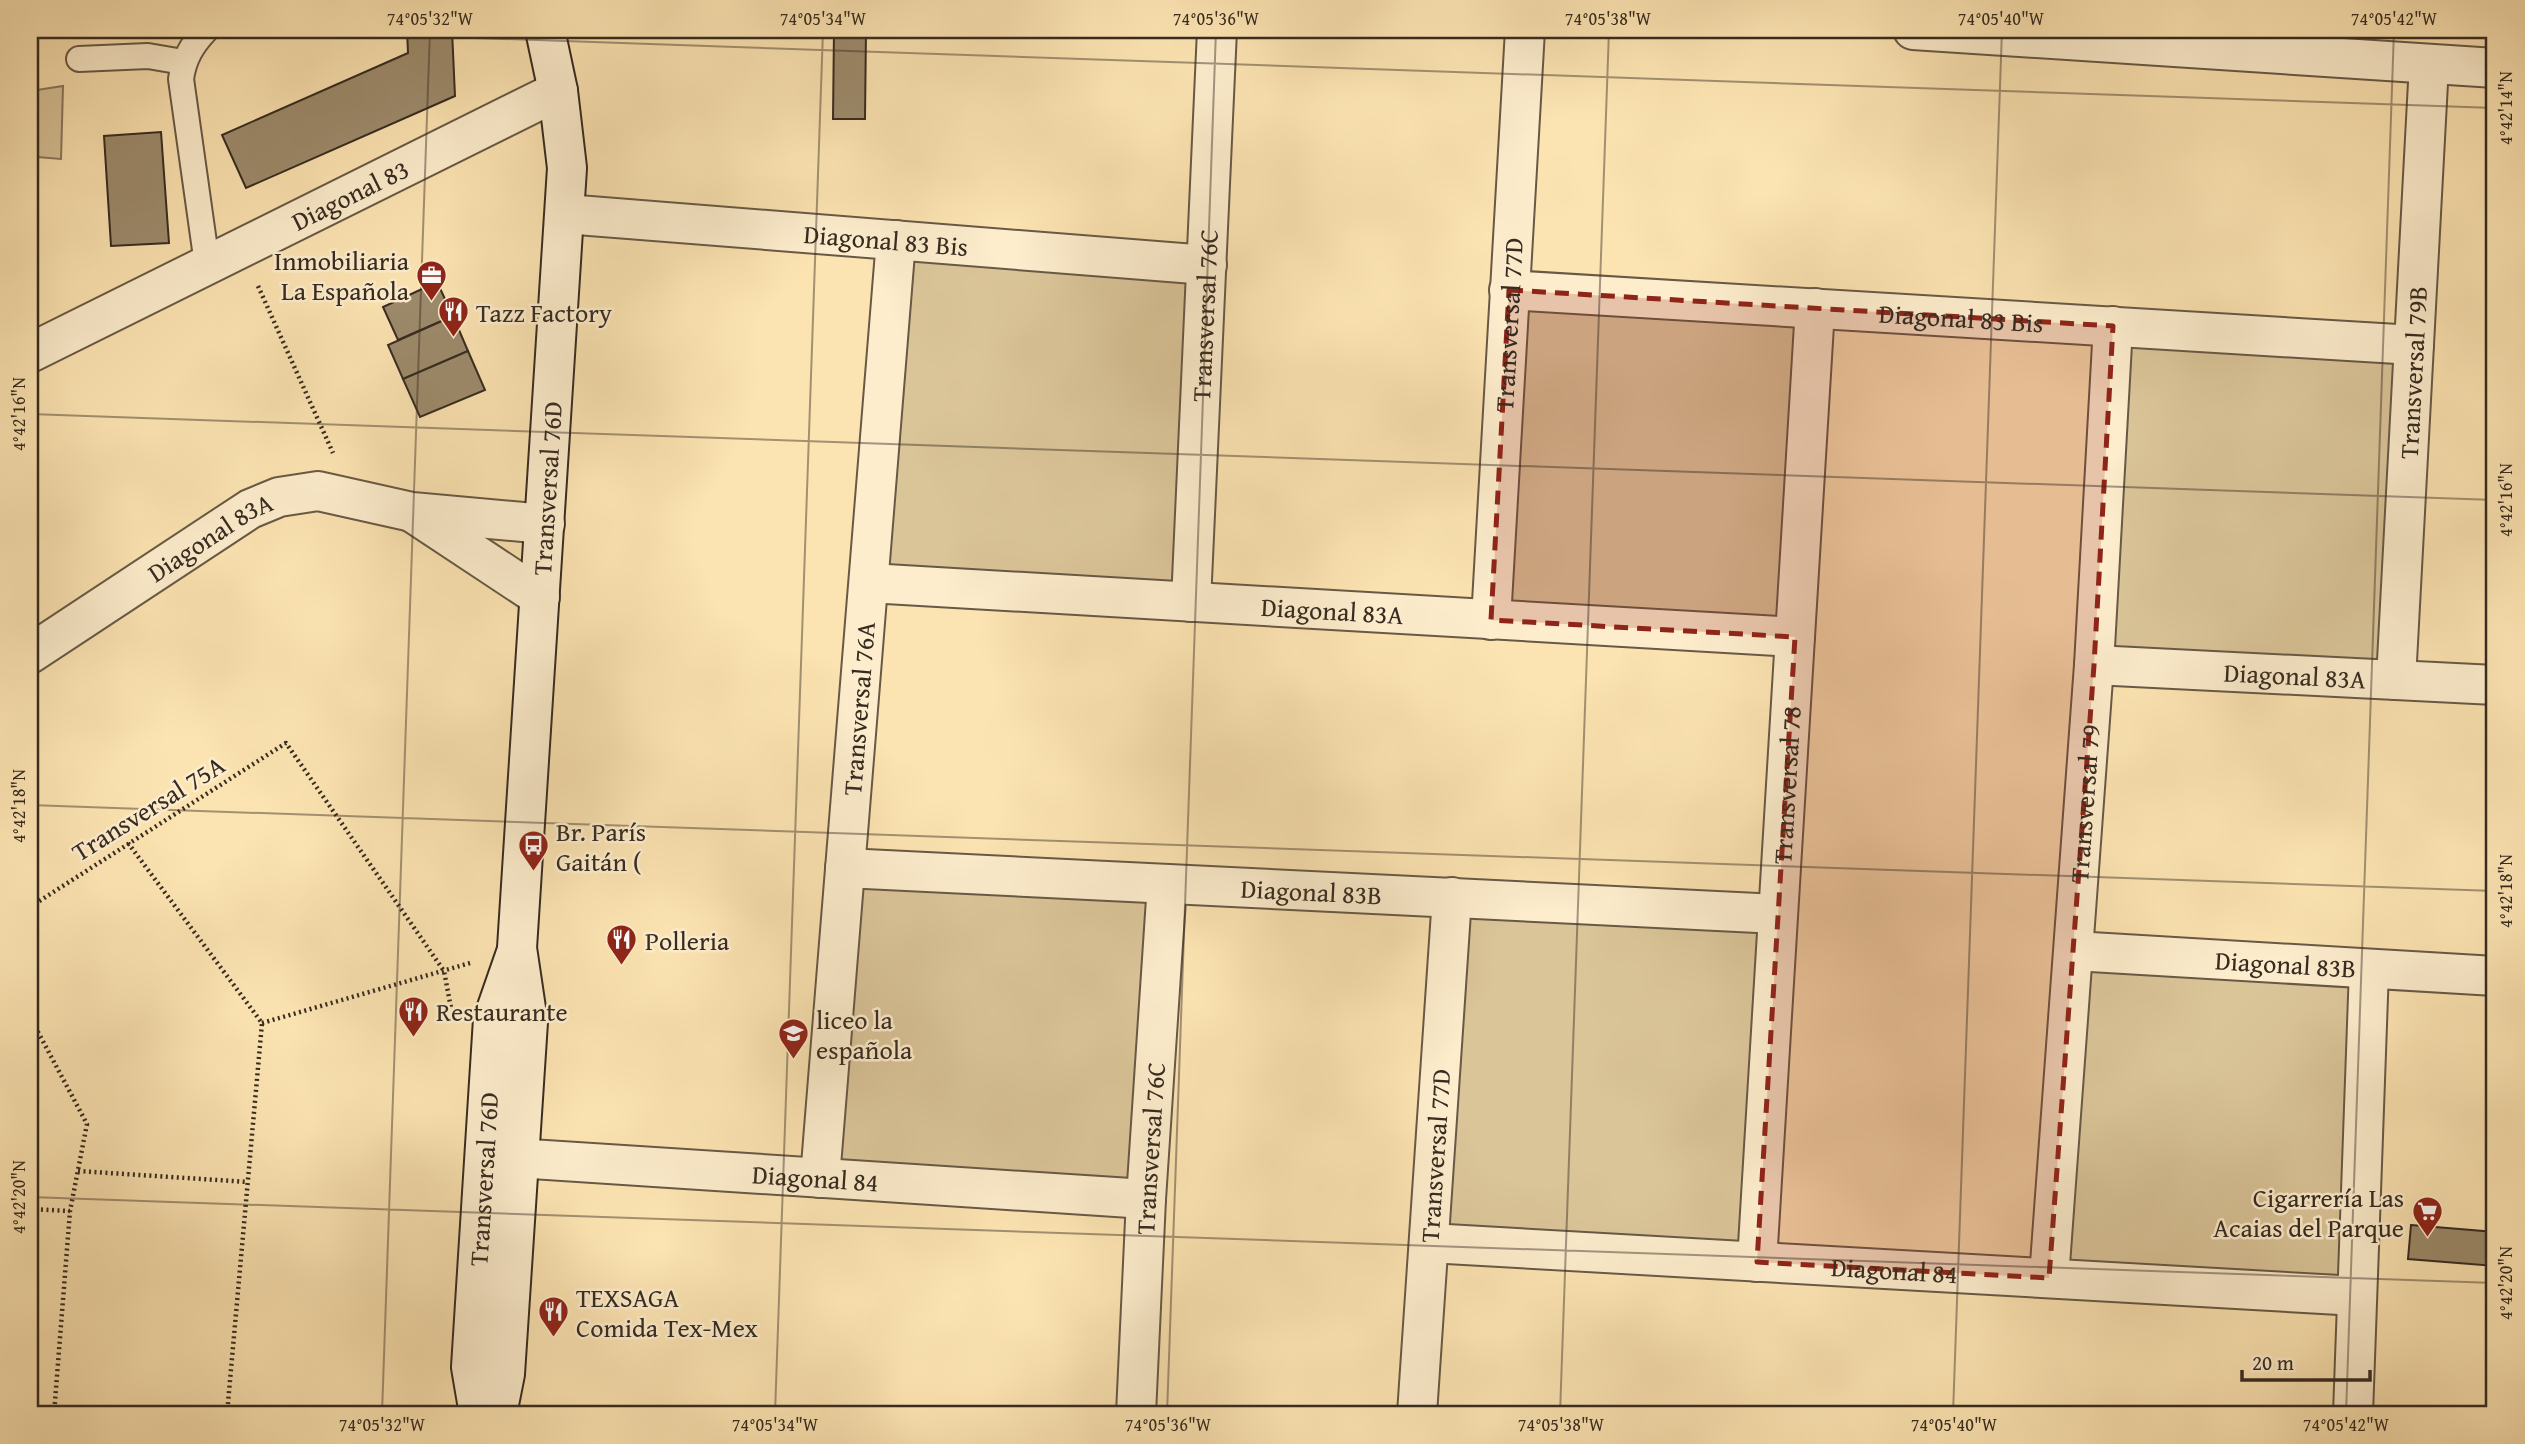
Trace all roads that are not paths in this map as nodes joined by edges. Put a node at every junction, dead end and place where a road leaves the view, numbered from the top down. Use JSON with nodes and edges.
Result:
{"nodes":[{"id":1,"x":206,"y":30,"type":"edge"},
{"id":2,"x":545,"y":30,"type":"edge"},
{"id":3,"x":1217,"y":30,"type":"edge"},
{"id":4,"x":1525,"y":30,"type":"edge"},
{"id":5,"x":1913,"y":30,"type":"edge"},
{"id":6,"x":79,"y":59,"type":"dead end"},
{"id":7,"x":183,"y":62,"type":"junction"},
{"id":8,"x":2429,"y":64,"type":"junction"},
{"id":9,"x":2495,"y":68,"type":"edge"},
{"id":10,"x":558,"y":91,"type":"junction"},
{"id":11,"x":565,"y":214,"type":"junction"},
{"id":12,"x":896,"y":240,"type":"junction"},
{"id":13,"x":224,"y":256,"type":"junction"},
{"id":14,"x":1207,"y":265,"type":"junction"},
{"id":15,"x":1509,"y":290,"type":"junction"},
{"id":16,"x":1815,"y":308,"type":"junction"},
{"id":17,"x":2113,"y":326,"type":"junction"},
{"id":18,"x":2414,"y":345,"type":"junction"},
{"id":19,"x":30,"y":354,"type":"edge"},
{"id":20,"x":412,"y":512,"type":"junction"},
{"id":21,"x":545,"y":524,"type":"junction"},
{"id":22,"x":869,"y":583,"type":"junction"},
{"id":23,"x":540,"y":597,"type":"junction"},
{"id":24,"x":1191,"y":602,"type":"junction"},
{"id":25,"x":1491,"y":620,"type":"junction"},
{"id":26,"x":1795,"y":637,"type":"junction"},
{"id":27,"x":30,"y":654,"type":"edge"},
{"id":28,"x":2094,"y":665,"type":"junction"},
{"id":29,"x":2396,"y":680,"type":"junction"},
{"id":30,"x":2495,"y":685,"type":"edge"},
{"id":31,"x":845,"y":868,"type":"junction"},
{"id":32,"x":1167,"y":884,"type":"junction"},
{"id":33,"x":1452,"y":897,"type":"junction"},
{"id":34,"x":1778,"y":914,"type":"junction"},
{"id":35,"x":2074,"y":951,"type":"junction"},
{"id":36,"x":2370,"y":969,"type":"junction"},
{"id":37,"x":2495,"y":976,"type":"edge"},
{"id":38,"x":502,"y":1157,"type":"junction"},
{"id":39,"x":821,"y":1178,"type":"junction"},
{"id":40,"x":1146,"y":1199,"type":"junction"},
{"id":41,"x":1429,"y":1243,"type":"junction"},
{"id":42,"x":1757,"y":1262,"type":"junction"},
{"id":43,"x":2049,"y":1278,"type":"junction"},
{"id":44,"x":2357,"y":1296,"type":"junction"},
{"id":45,"x":479,"y":1414,"type":"edge"},
{"id":46,"x":497,"y":1414,"type":"edge"},
{"id":47,"x":1136,"y":1414,"type":"edge"},
{"id":48,"x":1417,"y":1414,"type":"edge"},
{"id":49,"x":2353,"y":1414,"type":"edge"}],
"edges":[{"from":1,"to":7,"type":"lane"},
{"from":2,"to":10,"type":"street","name":"Transversal 76D"},
{"from":3,"to":14,"type":"street","name":"Transversal 76C"},
{"from":4,"to":15,"type":"street","name":"Transversal 77D"},
{"from":5,"to":8,"type":"street"},
{"from":6,"to":7,"type":"lane"},
{"from":7,"to":13,"type":"lane"},
{"from":8,"to":9,"type":"street"},
{"from":8,"to":18,"type":"street","name":"Transversal 79B"},
{"from":10,"to":11,"type":"street","name":"Transversal 76D"},
{"from":10,"to":13,"type":"street","name":"Diagonal 83"},
{"from":11,"to":12,"type":"street","name":"Diagonal 83 Bis"},
{"from":11,"to":21,"type":"street","name":"Transversal 76D"},
{"from":12,"to":14,"type":"street","name":"Diagonal 83 Bis"},
{"from":12,"to":22,"type":"street","name":"Transversal 76A"},
{"from":13,"to":19,"type":"street","name":"Diagonal 83"},
{"from":14,"to":24,"type":"street","name":"Transversal 76C"},
{"from":15,"to":16,"type":"street","name":"Diagonal 83 Bis"},
{"from":15,"to":25,"type":"street","name":"Transversal 77D"},
{"from":16,"to":17,"type":"street","name":"Diagonal 83 Bis"},
{"from":16,"to":26,"type":"street","name":"Transversal 78"},
{"from":17,"to":18,"type":"street","name":"Diagonal 83 Bis"},
{"from":17,"to":28,"type":"street","name":"Transversal 79"},
{"from":18,"to":29,"type":"street","name":"Transversal 79B"},
{"from":20,"to":21,"type":"street","name":"Diagonal 83A"},
{"from":20,"to":23,"type":"street","name":"Diagonal 83A"},
{"from":20,"to":27,"type":"street","name":"Diagonal 83A"},
{"from":21,"to":23,"type":"street","name":"Transversal 76D"},
{"from":22,"to":24,"type":"street","name":"Diagonal 83A"},
{"from":22,"to":31,"type":"street","name":"Transversal 76A"},
{"from":23,"to":38,"type":"street","name":"Transversal 76D"},
{"from":24,"to":25,"type":"street","name":"Diagonal 83A"},
{"from":25,"to":26,"type":"street","name":"Diagonal 83A"},
{"from":26,"to":34,"type":"street","name":"Transversal 78"},
{"from":28,"to":29,"type":"street","name":"Diagonal 83A"},
{"from":28,"to":35,"type":"street","name":"Transversal 79"},
{"from":29,"to":30,"type":"street","name":"Diagonal 83A"},
{"from":31,"to":32,"type":"street","name":"Diagonal 83B"},
{"from":31,"to":39,"type":"street","name":"Transversal 76A"},
{"from":32,"to":33,"type":"street","name":"Diagonal 83B"},
{"from":32,"to":40,"type":"street","name":"Transversal 76C"},
{"from":33,"to":34,"type":"street","name":"Diagonal 83B"},
{"from":33,"to":41,"type":"street","name":"Transversal 77D"},
{"from":34,"to":42,"type":"street","name":"Transversal 78"},
{"from":35,"to":36,"type":"street","name":"Diagonal 83B"},
{"from":35,"to":43,"type":"street","name":"Transversal 79"},
{"from":36,"to":37,"type":"street","name":"Diagonal 83B"},
{"from":36,"to":44,"type":"street"},
{"from":38,"to":39,"type":"street","name":"Diagonal 84"},
{"from":38,"to":45,"type":"street","name":"Transversal 76D"},
{"from":38,"to":46,"type":"street","name":"Transversal 76D"},
{"from":39,"to":40,"type":"street","name":"Diagonal 84"},
{"from":40,"to":47,"type":"street","name":"Transversal 76C"},
{"from":41,"to":42,"type":"street","name":"Diagonal 84"},
{"from":41,"to":48,"type":"street","name":"Transversal 77D"},
{"from":42,"to":43,"type":"street","name":"Diagonal 84"},
{"from":43,"to":44,"type":"street","name":"Diagonal 84"},
{"from":44,"to":49,"type":"street"}]}
